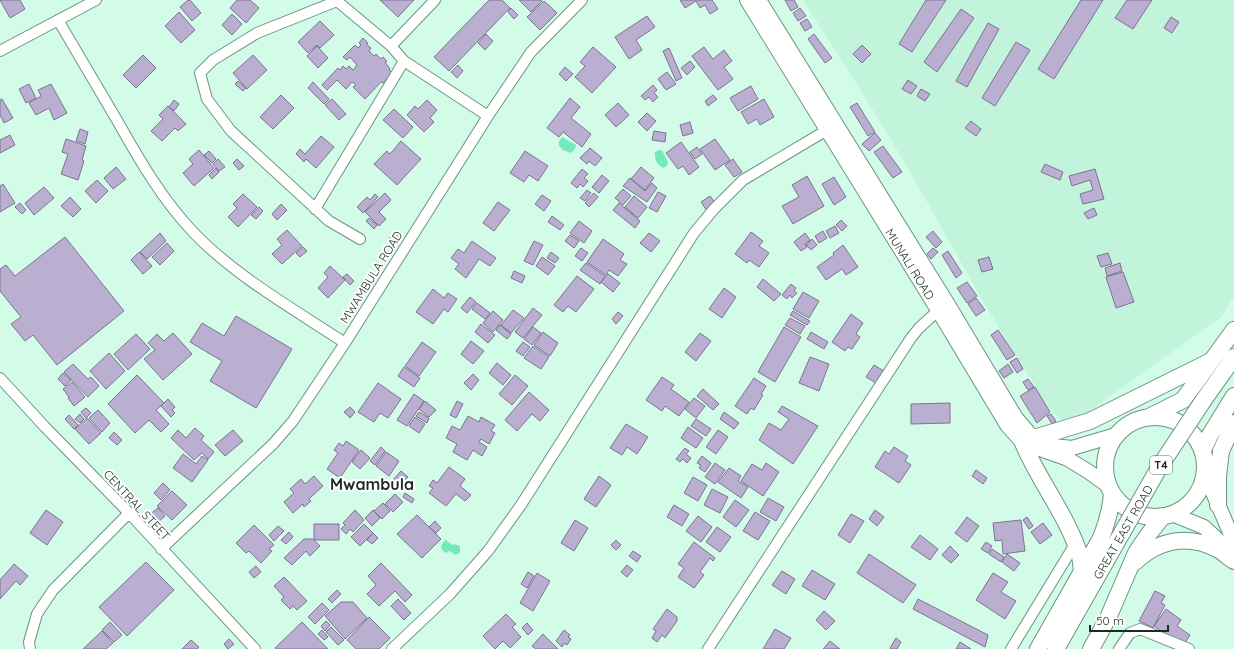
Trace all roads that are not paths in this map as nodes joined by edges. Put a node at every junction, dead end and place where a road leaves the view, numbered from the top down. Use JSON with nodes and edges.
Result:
{"nodes":[{"id":1,"x":96,"y":0,"type":"edge"},
{"id":2,"x":337,"y":0,"type":"edge"},
{"id":3,"x":435,"y":0,"type":"edge"},
{"id":4,"x":582,"y":0,"type":"edge"},
{"id":5,"x":747,"y":0,"type":"edge"},
{"id":6,"x":760,"y":0,"type":"edge"},
{"id":7,"x":58,"y":20,"type":"junction"},
{"id":8,"x":391,"y":46,"type":"junction"},
{"id":9,"x":0,"y":51,"type":"edge"},
{"id":10,"x":404,"y":61,"type":"junction"},
{"id":11,"x":488,"y":116,"type":"junction"},
{"id":12,"x":832,"y":127,"type":"junction"},
{"id":13,"x":315,"y":209,"type":"junction"},
{"id":14,"x":360,"y":239,"type":"dead end"},
{"id":15,"x":943,"y":307,"type":"junction"},
{"id":16,"x":1234,"y":330,"type":"edge"},
{"id":17,"x":345,"y":343,"type":"junction"},
{"id":18,"x":1234,"y":357,"type":"edge"},
{"id":19,"x":1211,"y":361,"type":"junction"},
{"id":20,"x":1234,"y":373,"type":"edge"},
{"id":21,"x":0,"y":378,"type":"edge"},
{"id":22,"x":1234,"y":396,"type":"edge"},
{"id":23,"x":1207,"y":403,"type":"junction"},
{"id":24,"x":1150,"y":417,"type":"junction"},
{"id":25,"x":1234,"y":423,"type":"edge"},
{"id":26,"x":1116,"y":435,"type":"junction"},
{"id":27,"x":1025,"y":440,"type":"junction"},
{"id":28,"x":1203,"y":450,"type":"junction"},
{"id":29,"x":1205,"y":474,"type":"junction"},
{"id":30,"x":1111,"y":490,"type":"junction"},
{"id":31,"x":1218,"y":505,"type":"junction"},
{"id":32,"x":129,"y":513,"type":"junction"},
{"id":33,"x":1167,"y":515,"type":"junction"},
{"id":34,"x":1127,"y":533,"type":"junction"},
{"id":35,"x":1075,"y":544,"type":"junction"},
{"id":36,"x":161,"y":549,"type":"junction"},
{"id":37,"x":1234,"y":550,"type":"edge"},
{"id":38,"x":1234,"y":555,"type":"edge"},
{"id":39,"x":1234,"y":561,"type":"edge"},
{"id":40,"x":1082,"y":571,"type":"junction"},
{"id":41,"x":1126,"y":574,"type":"junction"},
{"id":42,"x":30,"y":649,"type":"edge"},
{"id":43,"x":255,"y":649,"type":"edge"},
{"id":44,"x":392,"y":649,"type":"edge"},
{"id":45,"x":708,"y":649,"type":"edge"},
{"id":46,"x":1011,"y":649,"type":"edge"},
{"id":47,"x":1038,"y":649,"type":"edge"},
{"id":48,"x":1056,"y":649,"type":"edge"},
{"id":49,"x":1066,"y":649,"type":"edge"},
{"id":50,"x":1091,"y":649,"type":"edge"},
{"id":51,"x":1119,"y":649,"type":"edge"},
{"id":52,"x":1189,"y":649,"type":"edge"}],
"edges":[{"from":1,"to":7,"type":"street"},
{"from":2,"to":8,"type":"street"},
{"from":2,"to":13,"type":"street"},
{"from":3,"to":8,"type":"street"},
{"from":4,"to":11,"type":"street","name":"MWAMBULA ROAD"},
{"from":5,"to":12,"type":"main road","name":"MUNALI ROAD"},
{"from":6,"to":12,"type":"main road","name":"MUNALI ROAD"},
{"from":7,"to":9,"type":"street"},
{"from":7,"to":17,"type":"street"},
{"from":8,"to":10,"type":"street"},
{"from":10,"to":11,"type":"street"},
{"from":10,"to":13,"type":"street"},
{"from":11,"to":17,"type":"street","name":"MWAMBULA ROAD"},
{"from":12,"to":15,"type":"main road","name":"MUNALI ROAD"},
{"from":12,"to":44,"type":"street"},
{"from":13,"to":14,"type":"street"},
{"from":15,"to":27,"type":"main road","name":"MUNALI ROAD"},
{"from":15,"to":45,"type":"street"},
{"from":16,"to":19,"type":"main road"},
{"from":17,"to":36,"type":"street","name":"MWAMBULA ROAD"},
{"from":18,"to":23,"type":"main road","name":"GREAT EAST ROAD","number":"T4"},
{"from":19,"to":24,"type":"main road"},
{"from":19,"to":27,"type":"main road"},
{"from":20,"to":23,"type":"main road","name":"GREAT EAST ROAD","number":"T4"},
{"from":21,"to":32,"type":"street","name":"CENTRAL STEET"},
{"from":22,"to":28,"type":"main road"},
{"from":23,"to":34,"type":"main road","name":"GREAT EAST ROAD","number":"T4","bridge":true},
{"from":24,"to":26,"type":"main road"},
{"from":24,"to":28,"type":"main road"},
{"from":25,"to":31,"type":"main road"},
{"from":26,"to":27,"type":"main road","name":"MUNALI ROAD"},
{"from":26,"to":30,"type":"main road"},
{"from":27,"to":30,"type":"main road","name":"MUNALI ROAD"},
{"from":27,"to":35,"type":"main road"},
{"from":28,"to":29,"type":"main road"},
{"from":29,"to":31,"type":"main road"},
{"from":29,"to":33,"type":"main road"},
{"from":30,"to":33,"type":"main road"},
{"from":30,"to":40,"type":"main road","name":"GREAT EAST ROAD"},
{"from":31,"to":37,"type":"main road"},
{"from":32,"to":36,"type":"street","name":"CENTRAL STEET"},
{"from":32,"to":42,"type":"street"},
{"from":33,"to":38,"type":"main road"},
{"from":33,"to":41,"type":"main road","name":"GREAT EAST ROAD"},
{"from":34,"to":48,"type":"main road","name":"GREAT EAST ROAD","number":"T4"},
{"from":34,"to":49,"type":"main road","name":"GREAT EAST ROAD","number":"T4"},
{"from":35,"to":40,"type":"main road"},
{"from":35,"to":46,"type":"street"},
{"from":36,"to":43,"type":"street","name":"CENTRAL STEET"},
{"from":39,"to":41,"type":"main road"},
{"from":40,"to":47,"type":"main road","name":"GREAT EAST ROAD"},
{"from":41,"to":50,"type":"main road","name":"GREAT EAST ROAD"},
{"from":51,"to":52,"type":"street"}]}
